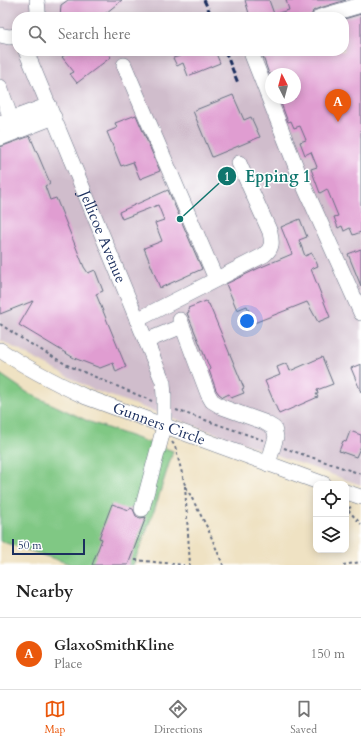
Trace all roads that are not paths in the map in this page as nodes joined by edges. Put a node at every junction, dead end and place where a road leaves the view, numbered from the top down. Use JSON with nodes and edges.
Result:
{"nodes":[{"id":1,"x":38,"y":0,"type":"edge"},
{"id":2,"x":361,"y":5,"type":"edge"},
{"id":3,"x":38,"y":12,"type":"edge"},
{"id":4,"x":337,"y":12,"type":"edge"},
{"id":5,"x":0,"y":35,"type":"edge"},
{"id":6,"x":12,"y":37,"type":"edge"},
{"id":7,"x":28,"y":56,"type":"edge"},
{"id":8,"x":252,"y":56,"type":"edge"},
{"id":9,"x":124,"y":65,"type":"dead end"},
{"id":10,"x":0,"y":87,"type":"edge"},
{"id":11,"x":51,"y":111,"type":"junction"},
{"id":12,"x":6,"y":121,"type":"edge"},
{"id":13,"x":0,"y":138,"type":"edge"},
{"id":14,"x":239,"y":163,"type":"dead end"},
{"id":15,"x":216,"y":279,"type":"junction"},
{"id":16,"x":361,"y":313,"type":"edge"},
{"id":17,"x":137,"y":320,"type":"junction"},
{"id":18,"x":146,"y":341,"type":"junction"},
{"id":19,"x":0,"y":350,"type":"edge"},
{"id":20,"x":164,"y":430,"type":"junction"},
{"id":21,"x":268,"y":464,"type":"junction"},
{"id":22,"x":316,"y":481,"type":"edge"},
{"id":23,"x":349,"y":494,"type":"edge"},
{"id":24,"x":358,"y":501,"type":"edge"},
{"id":25,"x":142,"y":509,"type":"dead end"}],
"edges":[{"from":1,"to":3,"type":"street"},
{"from":2,"to":4,"type":"street"},
{"from":5,"to":6,"type":"street"},
{"from":7,"to":11,"type":"street","name":"Jellicoe Avenue"},
{"from":8,"to":16,"type":"street"},
{"from":9,"to":15,"type":"street"},
{"from":10,"to":12,"type":"street"},
{"from":11,"to":12,"type":"street"},
{"from":11,"to":13,"type":"street"},
{"from":11,"to":17,"type":"street","name":"Jellicoe Avenue"},
{"from":14,"to":15,"type":"street"},
{"from":15,"to":17,"type":"street"},
{"from":17,"to":18,"type":"street","name":"Jellicoe Avenue"},
{"from":18,"to":20,"type":"street","name":"Jellicoe Avenue"},
{"from":18,"to":21,"type":"street"},
{"from":19,"to":20,"type":"street","name":"Gunners Circle"},
{"from":20,"to":21,"type":"street","name":"Gunners Circle"},
{"from":20,"to":25,"type":"street","name":"Jellicoe Avenue"},
{"from":21,"to":22,"type":"street","name":"Gunners Circle"},
{"from":23,"to":24,"type":"street"}]}
